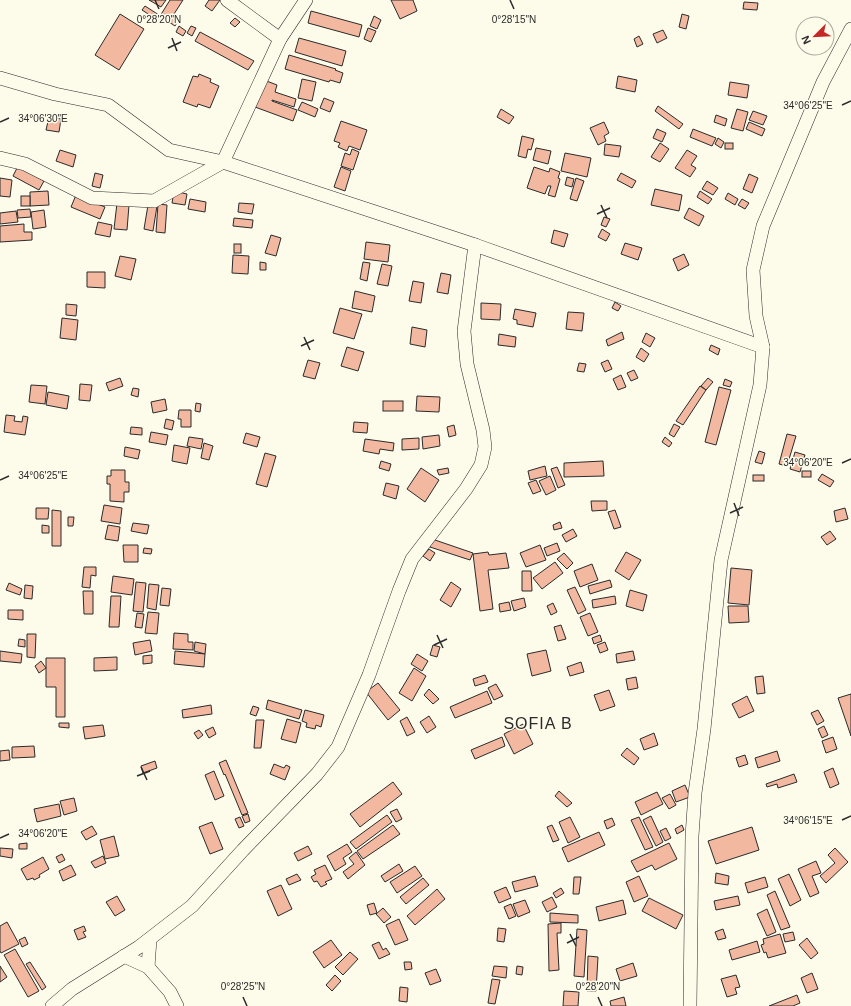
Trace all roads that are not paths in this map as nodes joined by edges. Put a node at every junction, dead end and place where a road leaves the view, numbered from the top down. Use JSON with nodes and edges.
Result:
{"nodes":[{"id":1,"x":227,"y":0,"type":"edge"},
{"id":2,"x":306,"y":0,"type":"edge"},
{"id":3,"x":851,"y":30,"type":"edge"},
{"id":4,"x":280,"y":39,"type":"junction"},
{"id":5,"x":0,"y":78,"type":"edge"},
{"id":6,"x":0,"y":158,"type":"edge"},
{"id":7,"x":223,"y":162,"type":"junction"},
{"id":8,"x":475,"y":245,"type":"junction"},
{"id":9,"x":763,"y":348,"type":"junction"},
{"id":10,"x":150,"y":939,"type":"junction"},
{"id":11,"x":124,"y":956,"type":"junction"},
{"id":12,"x":148,"y":967,"type":"junction"},
{"id":13,"x":52,"y":1006,"type":"edge"},
{"id":14,"x":177,"y":1006,"type":"edge"},
{"id":15,"x":690,"y":1006,"type":"edge"}],
"edges":[{"from":1,"to":4,"type":"street"},
{"from":2,"to":4,"type":"street"},
{"from":3,"to":9,"type":"street"},
{"from":4,"to":7,"type":"street"},
{"from":5,"to":7,"type":"street"},
{"from":6,"to":7,"type":"street"},
{"from":7,"to":8,"type":"street"},
{"from":8,"to":9,"type":"street"},
{"from":8,"to":10,"type":"street"},
{"from":9,"to":15,"type":"street"},
{"from":10,"to":11,"type":"street"},
{"from":10,"to":12,"type":"street"},
{"from":11,"to":12,"type":"street"},
{"from":11,"to":13,"type":"street"},
{"from":12,"to":14,"type":"street"}]}
